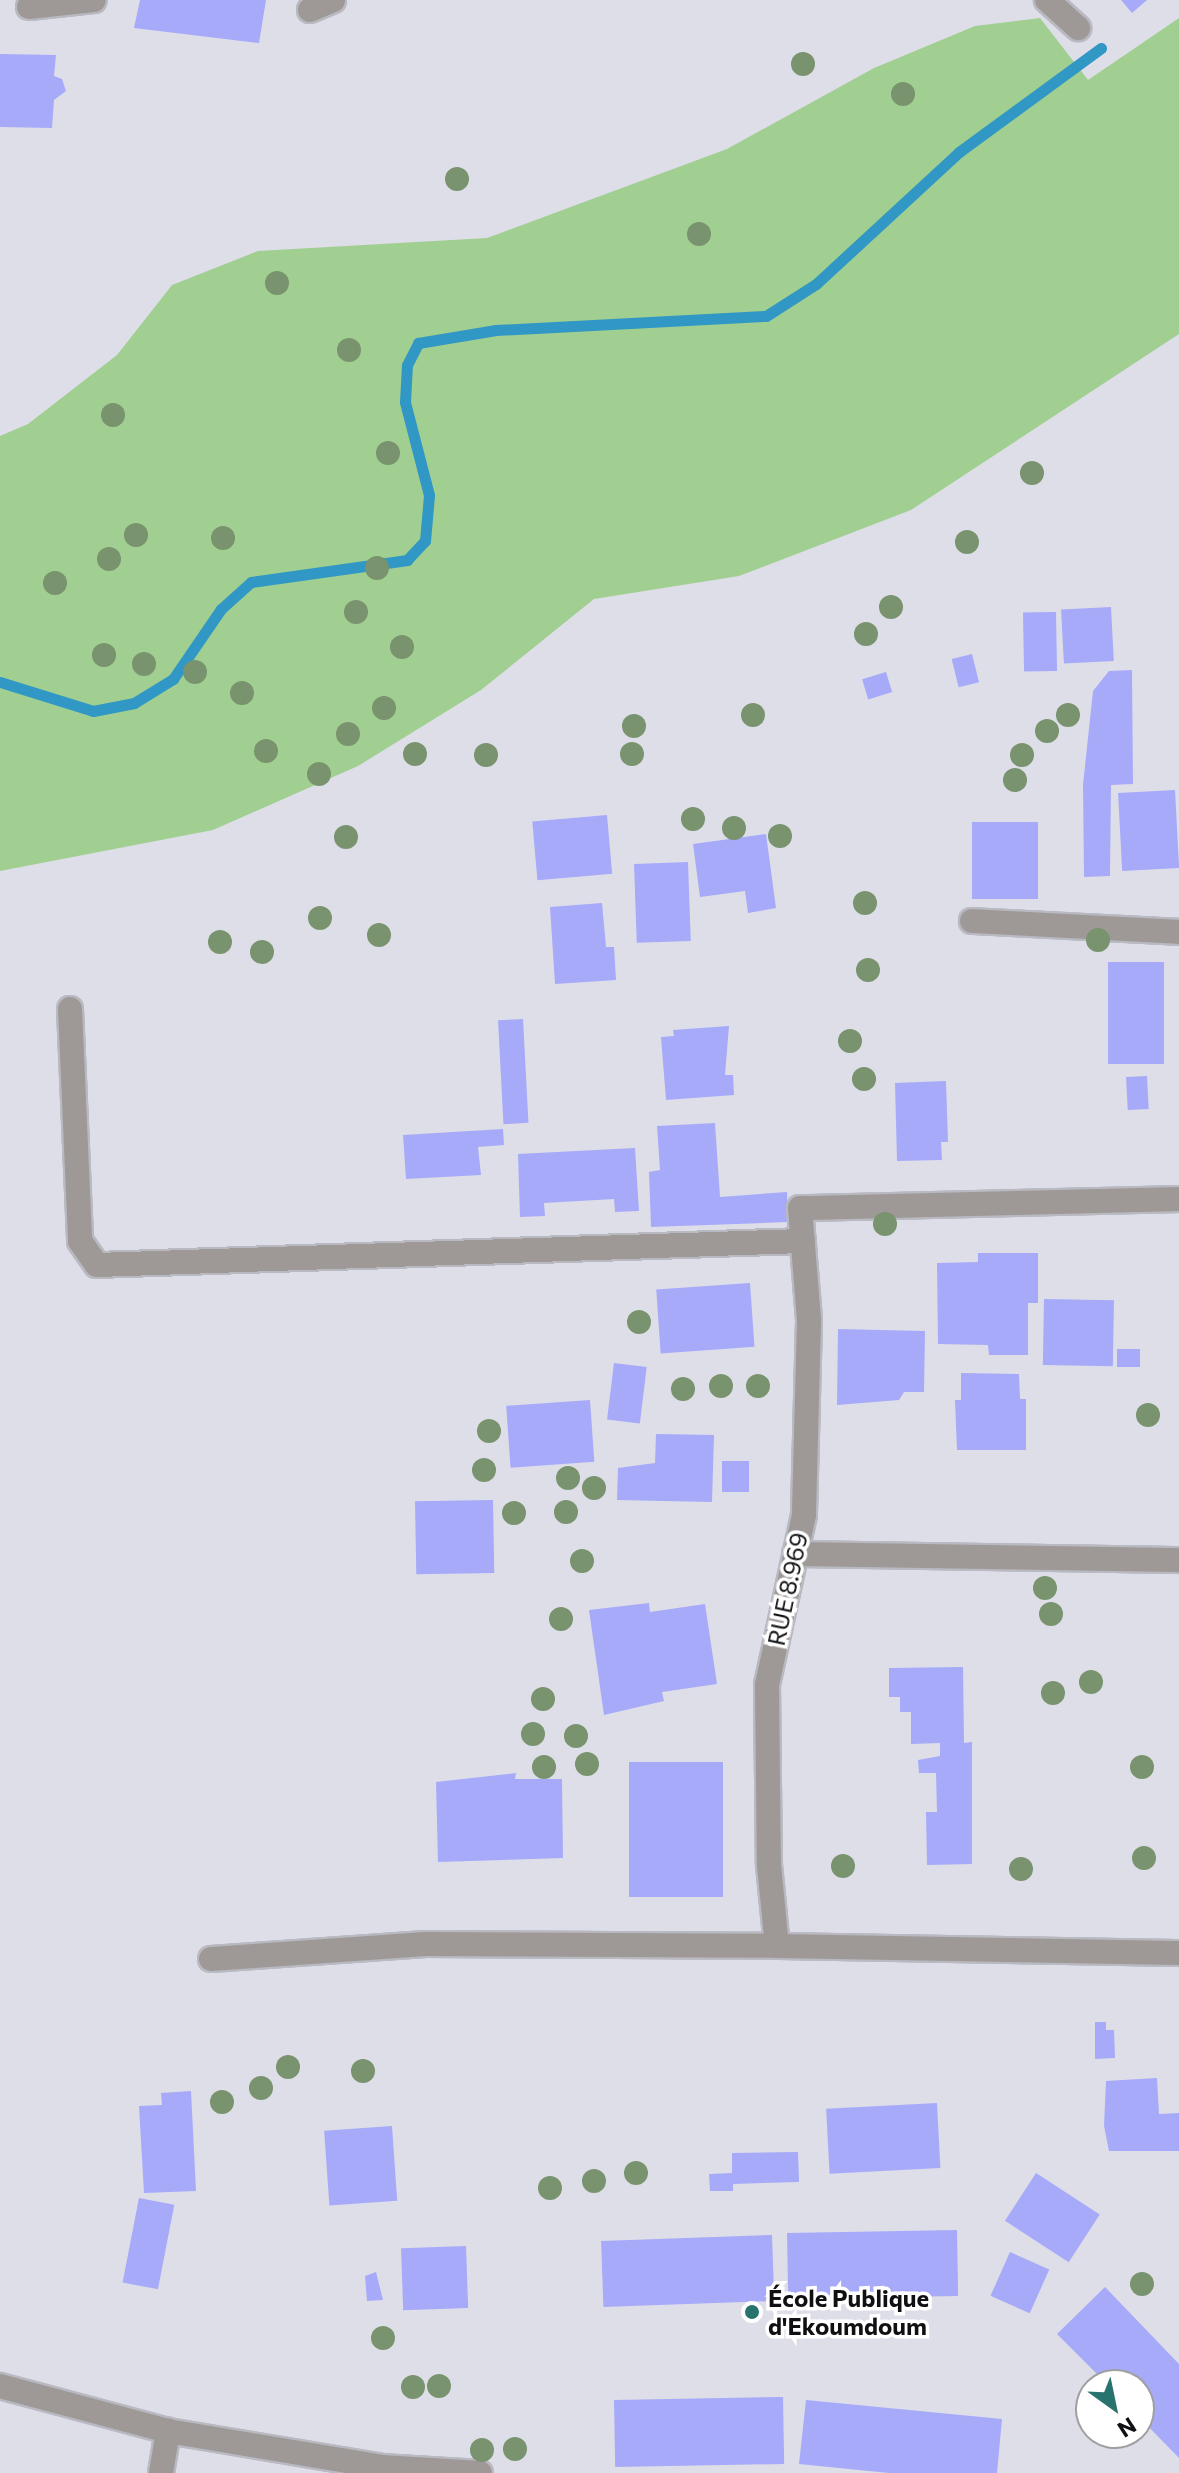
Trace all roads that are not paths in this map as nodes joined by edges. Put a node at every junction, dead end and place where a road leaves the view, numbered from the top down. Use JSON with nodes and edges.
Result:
{"nodes":[{"id":1,"x":94,"y":0,"type":"edge"},
{"id":2,"x":333,"y":0,"type":"edge"},
{"id":3,"x":1047,"y":0,"type":"edge"},
{"id":4,"x":29,"y":7,"type":"dead end"},
{"id":5,"x":310,"y":10,"type":"dead end"},
{"id":6,"x":1078,"y":28,"type":"dead end"},
{"id":7,"x":972,"y":921,"type":"dead end"},
{"id":8,"x":1179,"y":932,"type":"edge"},
{"id":9,"x":70,"y":1009,"type":"dead end"},
{"id":10,"x":1179,"y":1199,"type":"edge"},
{"id":11,"x":803,"y":1241,"type":"junction"},
{"id":12,"x":795,"y":1554,"type":"junction"},
{"id":13,"x":1179,"y":1560,"type":"edge"},
{"id":14,"x":777,"y":1946,"type":"junction"},
{"id":15,"x":1179,"y":1953,"type":"edge"},
{"id":16,"x":211,"y":1959,"type":"dead end"},
{"id":17,"x":0,"y":2386,"type":"edge"},
{"id":18,"x":168,"y":2431,"type":"junction"},
{"id":19,"x":161,"y":2473,"type":"edge"},
{"id":20,"x":480,"y":2473,"type":"edge"}],
"edges":[{"from":1,"to":4,"type":"street"},
{"from":2,"to":5,"type":"street"},
{"from":3,"to":6,"type":"street"},
{"from":7,"to":8,"type":"street"},
{"from":9,"to":11,"type":"street"},
{"from":10,"to":11,"type":"street","name":"RUE 8.969"},
{"from":11,"to":12,"type":"street","name":"RUE 8.969"},
{"from":12,"to":13,"type":"street"},
{"from":12,"to":14,"type":"street","name":"RUE 8.969"},
{"from":14,"to":15,"type":"street"},
{"from":14,"to":16,"type":"street"},
{"from":17,"to":18,"type":"street"},
{"from":18,"to":19,"type":"street"},
{"from":18,"to":20,"type":"street"}]}
